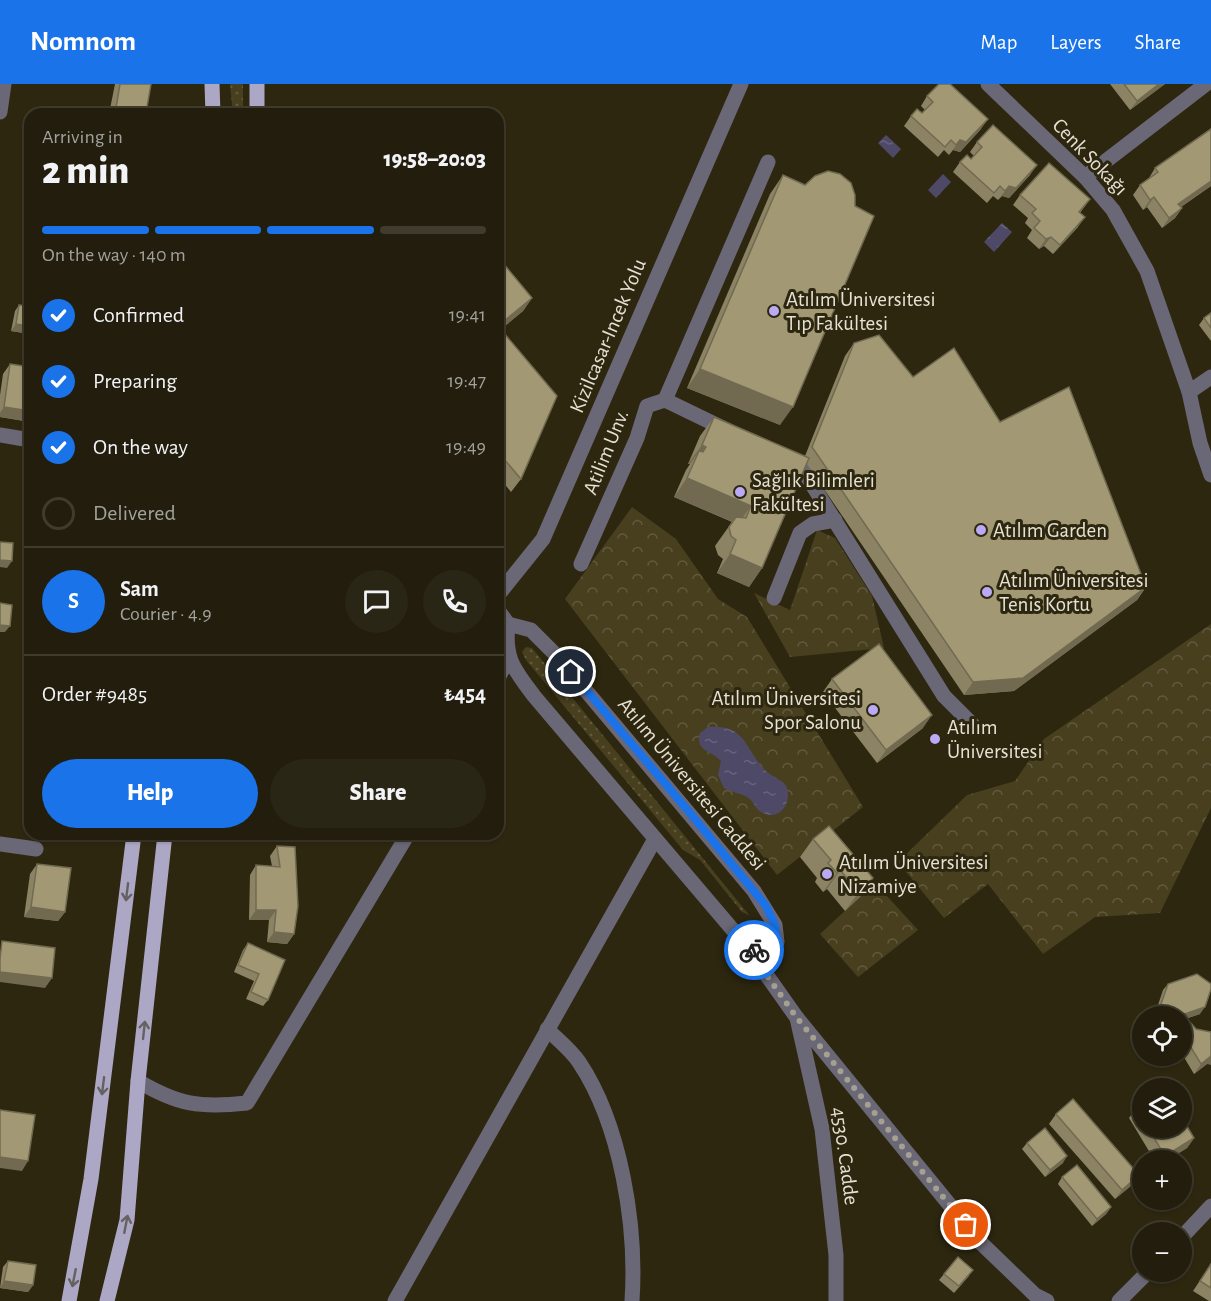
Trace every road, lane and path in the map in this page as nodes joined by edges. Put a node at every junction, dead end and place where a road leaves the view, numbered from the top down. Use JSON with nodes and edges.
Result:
{"nodes":[{"id":1,"x":3,"y":84,"type":"edge"},
{"id":2,"x":212,"y":84,"type":"edge"},
{"id":3,"x":257,"y":84,"type":"edge"},
{"id":4,"x":741,"y":84,"type":"edge"},
{"id":5,"x":988,"y":84,"type":"edge"},
{"id":6,"x":1206,"y":84,"type":"edge"},
{"id":7,"x":213,"y":108,"type":"edge"},
{"id":8,"x":257,"y":108,"type":"edge"},
{"id":9,"x":0,"y":110,"type":"edge"},
{"id":10,"x":768,"y":162,"type":"dead end"},
{"id":11,"x":1085,"y":177,"type":"junction"},
{"id":12,"x":1211,"y":377,"type":"edge"},
{"id":13,"x":1189,"y":392,"type":"junction"},
{"id":14,"x":665,"y":400,"type":"junction"},
{"id":15,"x":0,"y":435,"type":"edge"},
{"id":16,"x":24,"y":439,"type":"edge"},
{"id":17,"x":748,"y":440,"type":"edge"},
{"id":18,"x":769,"y":450,"type":"edge"},
{"id":19,"x":1211,"y":476,"type":"edge"},
{"id":20,"x":835,"y":520,"type":"junction"},
{"id":21,"x":581,"y":564,"type":"dead end"},
{"id":22,"x":504,"y":588,"type":"edge"},
{"id":23,"x":774,"y":598,"type":"dead end"},
{"id":24,"x":504,"y":618,"type":"edge"},
{"id":25,"x":508,"y":624,"type":"junction"},
{"id":26,"x":509,"y":658,"type":"junction"},
{"id":27,"x":504,"y":667,"type":"edge"},
{"id":28,"x":973,"y":725,"type":"dead end"},
{"id":29,"x":655,"y":839,"type":"junction"},
{"id":30,"x":133,"y":840,"type":"edge"},
{"id":31,"x":164,"y":840,"type":"edge"},
{"id":32,"x":404,"y":840,"type":"edge"},
{"id":33,"x":0,"y":844,"type":"edge"},
{"id":34,"x":36,"y":849,"type":"dead end"},
{"id":35,"x":744,"y":943,"type":"junction"},
{"id":36,"x":797,"y":1018,"type":"junction"},
{"id":37,"x":547,"y":1029,"type":"junction"},
{"id":38,"x":138,"y":1081,"type":"junction"},
{"id":39,"x":1211,"y":1206,"type":"edge"},
{"id":40,"x":1192,"y":1226,"type":"edge"},
{"id":41,"x":1138,"y":1282,"type":"edge"},
{"id":42,"x":69,"y":1301,"type":"edge"},
{"id":43,"x":107,"y":1301,"type":"edge"},
{"id":44,"x":395,"y":1301,"type":"edge"},
{"id":45,"x":632,"y":1301,"type":"edge"},
{"id":46,"x":836,"y":1301,"type":"edge"},
{"id":47,"x":1047,"y":1301,"type":"edge"},
{"id":48,"x":1119,"y":1301,"type":"edge"}],
"edges":[{"from":1,"to":9,"type":"street"},
{"from":2,"to":7,"type":"main road"},
{"from":3,"to":8,"type":"main road"},
{"from":4,"to":22,"type":"street","name":"Kizilcasar-Incek Yolu"},
{"from":5,"to":11,"type":"street","name":"Cenk Sokağı"},
{"from":6,"to":11,"type":"street"},
{"from":10,"to":14,"type":"street"},
{"from":11,"to":13,"type":"street","name":"Cenk Sokağı"},
{"from":12,"to":13,"type":"street"},
{"from":13,"to":19,"type":"street","name":"Cenk Sokağı"},
{"from":14,"to":17,"type":"street"},
{"from":14,"to":21,"type":"street","name":"Atilim Unv."},
{"from":15,"to":16,"type":"street"},
{"from":18,"to":20,"type":"street"},
{"from":20,"to":23,"type":"street"},
{"from":20,"to":28,"type":"street"},
{"from":24,"to":25,"type":"street"},
{"from":25,"to":26,"type":"street"},
{"from":25,"to":35,"type":"street","name":"Atılım Üniversitesi Caddesi"},
{"from":26,"to":27,"type":"street"},
{"from":26,"to":29,"type":"street"},
{"from":29,"to":35,"type":"street"},
{"from":29,"to":37,"type":"street"},
{"from":30,"to":42,"type":"main road","one_way":true},
{"from":38,"to":31,"type":"main road","one_way":true},
{"from":32,"to":38,"type":"street"},
{"from":33,"to":34,"type":"street"},
{"from":35,"to":36,"type":"street"},
{"from":36,"to":46,"type":"street","name":"4530. Cadde"},
{"from":36,"to":47,"type":"street"},
{"from":37,"to":44,"type":"street"},
{"from":37,"to":45,"type":"street"},
{"from":43,"to":38,"type":"main road","one_way":true},
{"from":39,"to":40,"type":"street"},
{"from":41,"to":48,"type":"street"}]}
